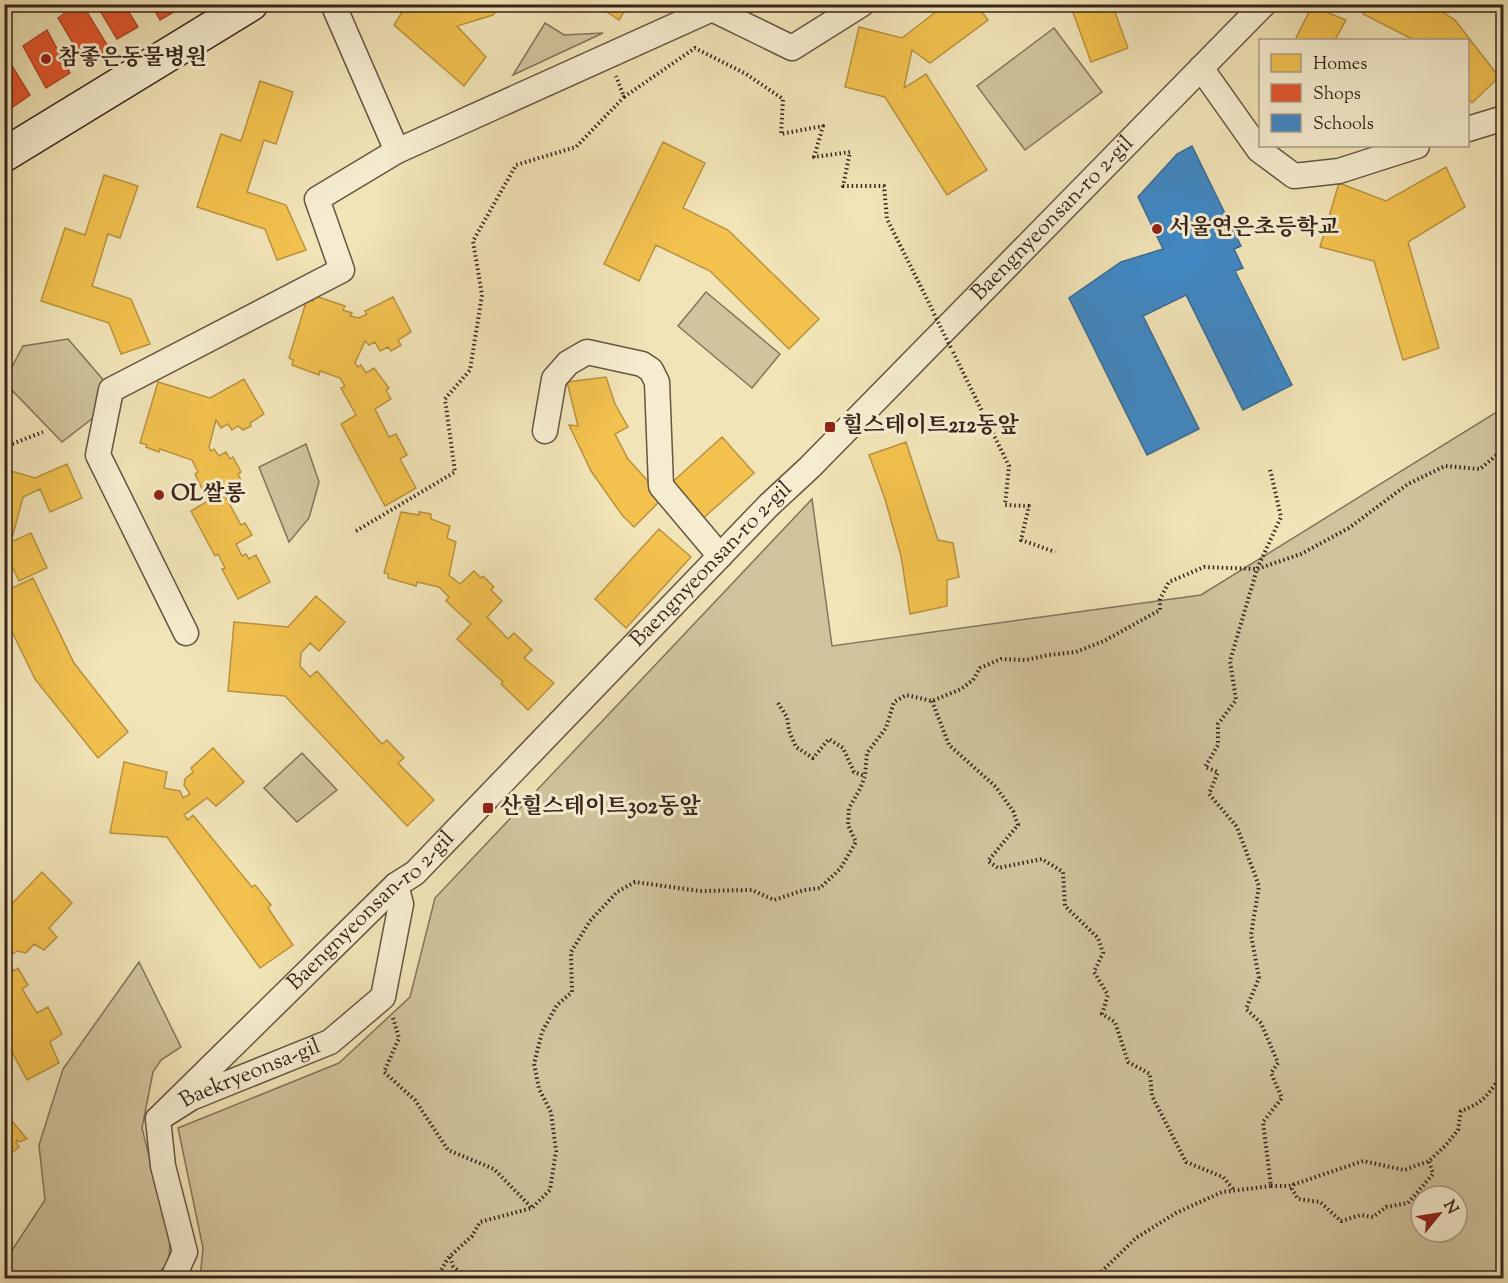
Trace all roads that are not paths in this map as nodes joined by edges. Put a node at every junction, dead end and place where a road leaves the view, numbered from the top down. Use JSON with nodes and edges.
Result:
{"nodes":[{"id":1,"x":250,"y":4,"type":"edge"},
{"id":2,"x":333,"y":4,"type":"edge"},
{"id":3,"x":862,"y":4,"type":"edge"},
{"id":4,"x":1263,"y":4,"type":"edge"},
{"id":5,"x":1201,"y":68,"type":"junction"},
{"id":6,"x":1503,"y":118,"type":"edge"},
{"id":7,"x":1469,"y":128,"type":"edge"},
{"id":8,"x":1414,"y":147,"type":"edge"},
{"id":9,"x":397,"y":151,"type":"junction"},
{"id":10,"x":4,"y":155,"type":"edge"},
{"id":11,"x":545,"y":432,"type":"dead end"},
{"id":12,"x":720,"y":556,"type":"junction"},
{"id":13,"x":186,"y":633,"type":"dead end"},
{"id":14,"x":396,"y":885,"type":"junction"},
{"id":15,"x":158,"y":1119,"type":"junction"},
{"id":16,"x":173,"y":1278,"type":"edge"}],
"edges":[{"from":1,"to":10,"type":"main road"},
{"from":2,"to":9,"type":"street"},
{"from":3,"to":9,"type":"street"},
{"from":4,"to":5,"type":"street","name":"Baengnyeonsan-ro 2-gil"},
{"from":5,"to":8,"type":"street"},
{"from":5,"to":12,"type":"street","name":"Baengnyeonsan-ro 2-gil"},
{"from":6,"to":7,"type":"street"},
{"from":9,"to":13,"type":"street"},
{"from":11,"to":12,"type":"street"},
{"from":12,"to":14,"type":"street","name":"Baengnyeonsan-ro 2-gil"},
{"from":14,"to":15,"type":"street","name":"Baengnyeonsan-ro 2-gil"},
{"from":14,"to":15,"type":"street","name":"Baekryeonsa-gil"},
{"from":15,"to":16,"type":"street","name":"Baekryeonsa-gil"}]}
